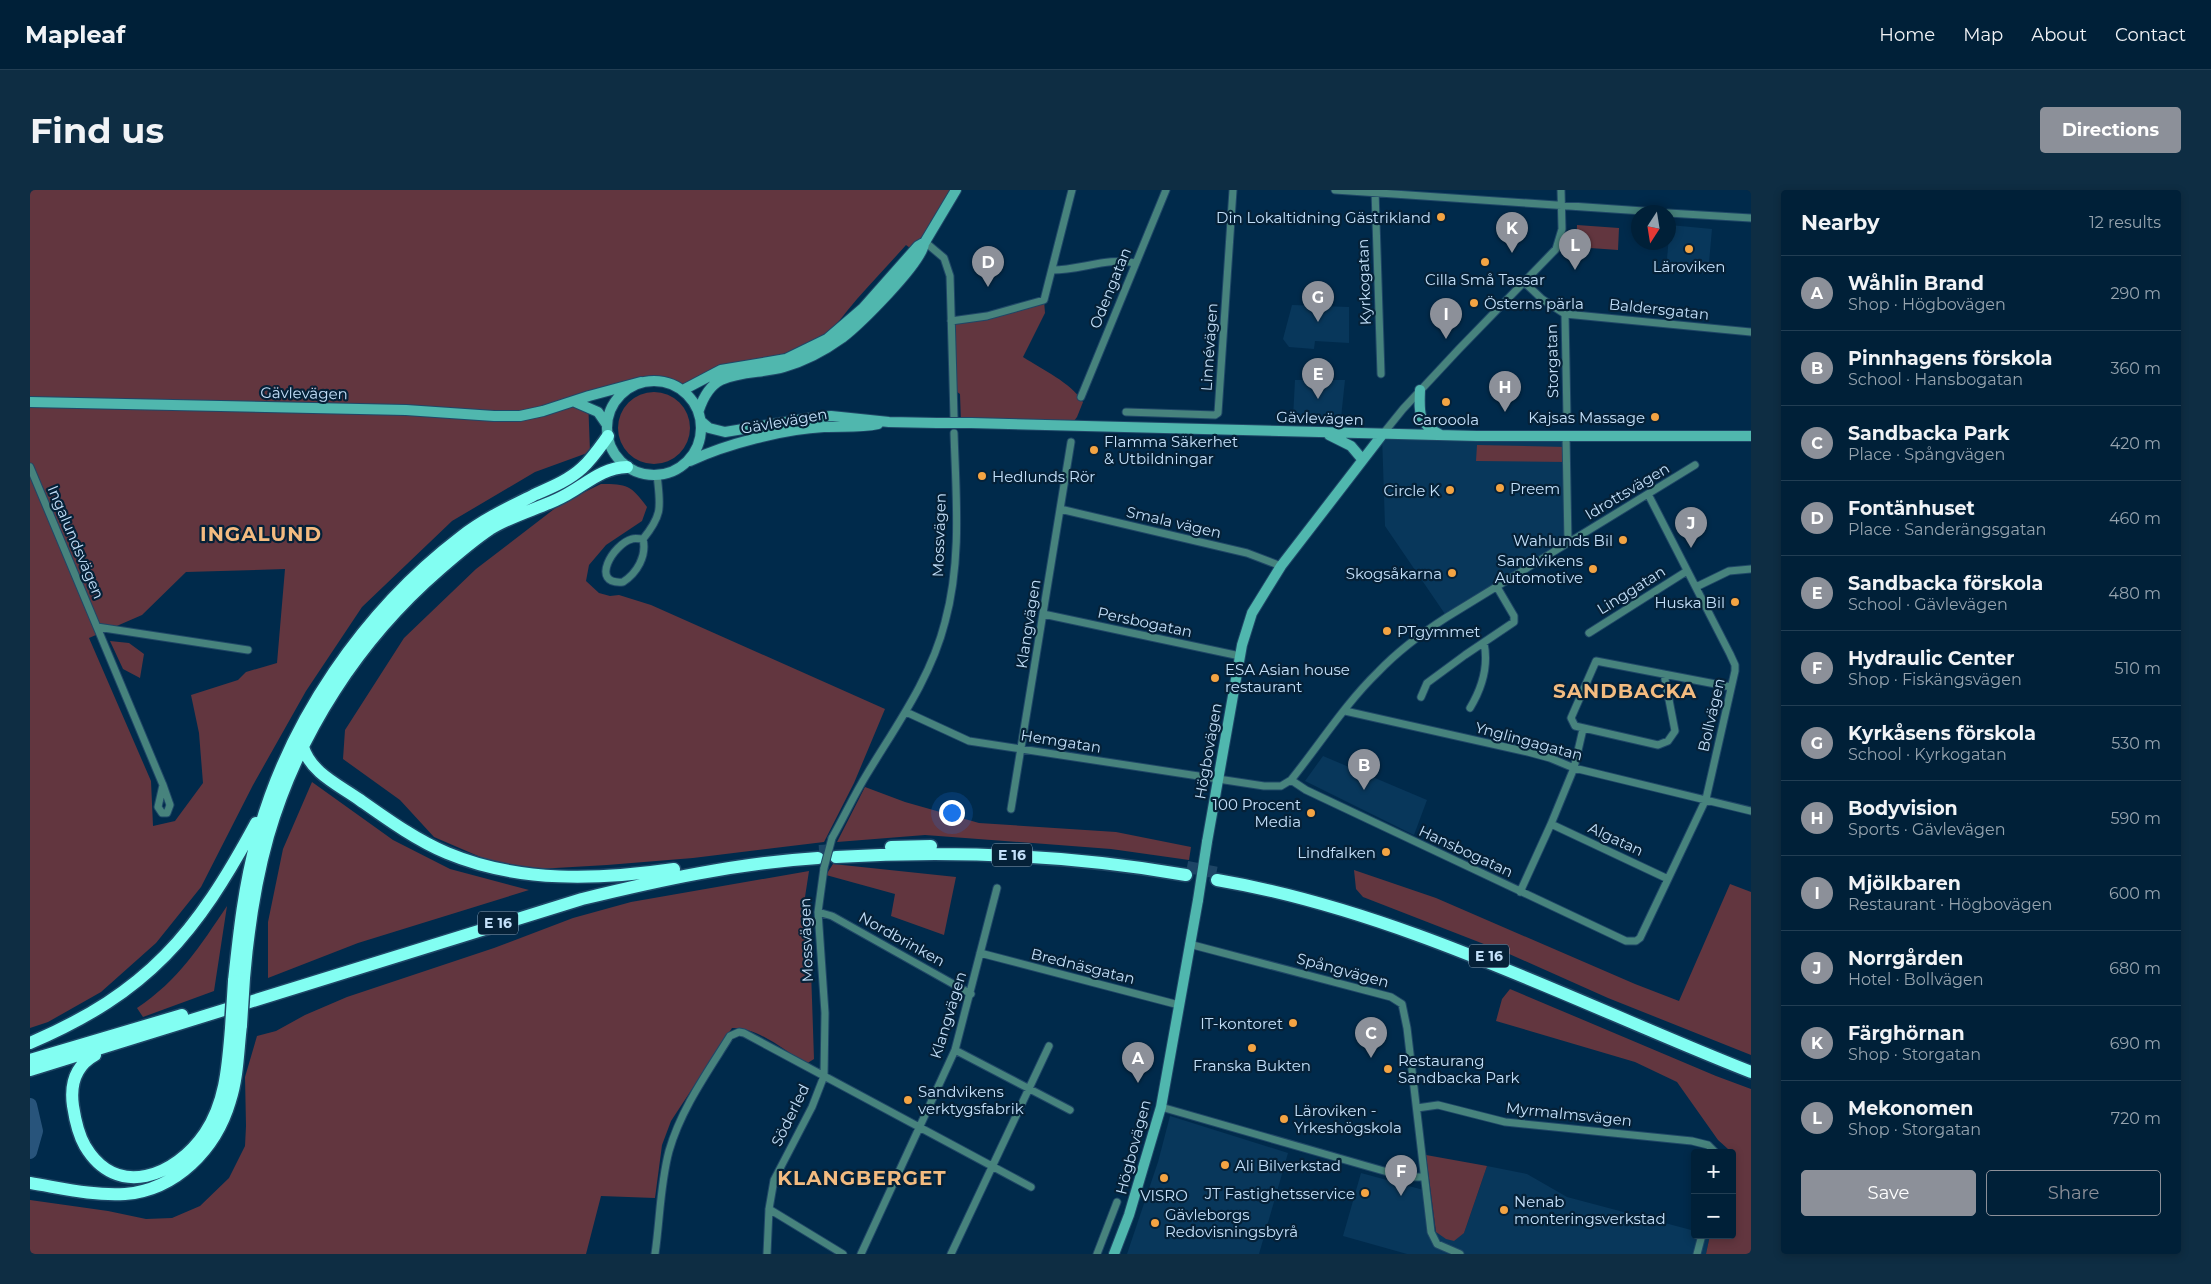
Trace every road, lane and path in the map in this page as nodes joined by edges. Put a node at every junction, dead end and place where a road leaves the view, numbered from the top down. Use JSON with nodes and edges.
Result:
{"nodes":[{"id":1,"x":956,"y":190,"type":"edge"},
{"id":2,"x":1072,"y":190,"type":"edge"},
{"id":3,"x":1166,"y":190,"type":"edge"},
{"id":4,"x":1233,"y":190,"type":"edge"},
{"id":5,"x":1335,"y":190,"type":"edge"},
{"id":6,"x":1561,"y":190,"type":"edge"},
{"id":7,"x":1375,"y":191,"type":"edge"},
{"id":8,"x":1458,"y":194,"type":"edge"},
{"id":9,"x":1562,"y":206,"type":"junction"},
{"id":10,"x":1631,"y":210,"type":"edge"},
{"id":11,"x":1676,"y":213,"type":"edge"},
{"id":12,"x":1751,"y":218,"type":"edge"},
{"id":13,"x":924,"y":242,"type":"junction"},
{"id":14,"x":1135,"y":263,"type":"junction"},
{"id":15,"x":1053,"y":270,"type":"junction"},
{"id":16,"x":1523,"y":281,"type":"junction"},
{"id":17,"x":1565,"y":314,"type":"junction"},
{"id":18,"x":951,"y":322,"type":"junction"},
{"id":19,"x":1751,"y":332,"type":"edge"},
{"id":20,"x":756,"y":369,"type":"junction"},
{"id":21,"x":1380,"y":374,"type":"dead end"},
{"id":22,"x":641,"y":382,"type":"junction"},
{"id":23,"x":683,"y":390,"type":"junction"},
{"id":24,"x":1420,"y":390,"type":"junction"},
{"id":25,"x":1081,"y":397,"type":"dead end"},
{"id":26,"x":30,"y":402,"type":"edge"},
{"id":27,"x":575,"y":402,"type":"junction"},
{"id":28,"x":699,"y":410,"type":"junction"},
{"id":29,"x":1126,"y":412,"type":"dead end"},
{"id":30,"x":954,"y":417,"type":"dead end"},
{"id":31,"x":1567,"y":418,"type":"dead end"},
{"id":32,"x":702,"y":422,"type":"junction"},
{"id":33,"x":889,"y":422,"type":"junction"},
{"id":34,"x":608,"y":430,"type":"junction"},
{"id":35,"x":954,"y":433,"type":"dead end"},
{"id":36,"x":1324,"y":433,"type":"junction"},
{"id":37,"x":1382,"y":435,"type":"junction"},
{"id":38,"x":1442,"y":436,"type":"junction"},
{"id":39,"x":1566,"y":436,"type":"junction"},
{"id":40,"x":1751,"y":436,"type":"edge"},
{"id":41,"x":1071,"y":442,"type":"dead end"},
{"id":42,"x":1362,"y":459,"type":"junction"},
{"id":43,"x":687,"y":462,"type":"junction"},
{"id":44,"x":1695,"y":466,"type":"dead end"},
{"id":45,"x":30,"y":467,"type":"edge"},
{"id":46,"x":627,"y":467,"type":"junction"},
{"id":47,"x":657,"y":474,"type":"junction"},
{"id":48,"x":1648,"y":494,"type":"junction"},
{"id":49,"x":1060,"y":509,"type":"junction"},
{"id":50,"x":643,"y":539,"type":"junction"},
{"id":51,"x":1568,"y":543,"type":"junction"},
{"id":52,"x":1281,"y":566,"type":"junction"},
{"id":53,"x":1751,"y":569,"type":"edge"},
{"id":54,"x":1687,"y":571,"type":"junction"},
{"id":55,"x":1497,"y":586,"type":"junction"},
{"id":56,"x":1696,"y":587,"type":"junction"},
{"id":57,"x":1043,"y":614,"type":"junction"},
{"id":58,"x":97,"y":627,"type":"junction"},
{"id":59,"x":1589,"y":633,"type":"dead end"},
{"id":60,"x":1484,"y":642,"type":"junction"},
{"id":61,"x":248,"y":650,"type":"dead end"},
{"id":62,"x":1240,"y":656,"type":"junction"},
{"id":63,"x":1664,"y":674,"type":"junction"},
{"id":64,"x":1732,"y":687,"type":"junction"},
{"id":65,"x":1421,"y":697,"type":"dead end"},
{"id":66,"x":1470,"y":708,"type":"dead end"},
{"id":67,"x":1345,"y":711,"type":"junction"},
{"id":68,"x":906,"y":712,"type":"junction"},
{"id":69,"x":1583,"y":729,"type":"junction"},
{"id":70,"x":303,"y":747,"type":"junction"},
{"id":71,"x":1022,"y":749,"type":"junction"},
{"id":72,"x":1574,"y":768,"type":"junction"},
{"id":73,"x":1218,"y":779,"type":"junction"},
{"id":74,"x":1291,"y":780,"type":"junction"},
{"id":75,"x":163,"y":785,"type":"dead end"},
{"id":76,"x":270,"y":796,"type":"junction"},
{"id":77,"x":1706,"y":799,"type":"junction"},
{"id":78,"x":1011,"y":809,"type":"dead end"},
{"id":79,"x":1751,"y":811,"type":"edge"},
{"id":80,"x":1551,"y":824,"type":"junction"},
{"id":81,"x":837,"y":854,"type":"tunnel mouth"},
{"id":82,"x":820,"y":859,"type":"junction"},
{"id":83,"x":663,"y":871,"type":"junction"},
{"id":84,"x":1186,"y":871,"type":"tunnel mouth"},
{"id":85,"x":1668,"y":879,"type":"junction"},
{"id":86,"x":997,"y":888,"type":"dead end"},
{"id":87,"x":1520,"y":892,"type":"junction"},
{"id":88,"x":818,"y":912,"type":"junction"},
{"id":89,"x":1632,"y":943,"type":"joint"},
{"id":90,"x":1189,"y":944,"type":"junction"},
{"id":91,"x":980,"y":953,"type":"junction"},
{"id":92,"x":239,"y":980,"type":"junction"},
{"id":93,"x":970,"y":994,"type":"junction"},
{"id":94,"x":1179,"y":1004,"type":"junction"},
{"id":95,"x":236,"y":1026,"type":"junction"},
{"id":96,"x":30,"y":1043,"type":"edge"},
{"id":97,"x":1049,"y":1046,"type":"dead end"},
{"id":98,"x":109,"y":1048,"type":"junction"},
{"id":99,"x":955,"y":1050,"type":"junction"},
{"id":100,"x":30,"y":1060,"type":"edge"},
{"id":101,"x":47,"y":1060,"type":"junction"},
{"id":102,"x":1751,"y":1064,"type":"edge"},
{"id":103,"x":30,"y":1070,"type":"edge"},
{"id":104,"x":1751,"y":1072,"type":"edge"},
{"id":105,"x":824,"y":1076,"type":"junction"},
{"id":106,"x":1028,"y":1088,"type":"junction"},
{"id":107,"x":1161,"y":1107,"type":"junction"},
{"id":108,"x":1417,"y":1108,"type":"junction"},
{"id":109,"x":1070,"y":1110,"type":"dead end"},
{"id":110,"x":920,"y":1126,"type":"junction"},
{"id":111,"x":1712,"y":1149,"type":"edge"},
{"id":112,"x":992,"y":1165,"type":"junction"},
{"id":113,"x":1424,"y":1177,"type":"junction"},
{"id":114,"x":30,"y":1183,"type":"edge"},
{"id":115,"x":1031,"y":1187,"type":"dead end"},
{"id":116,"x":1117,"y":1202,"type":"dead end"},
{"id":117,"x":769,"y":1209,"type":"junction"},
{"id":118,"x":1701,"y":1239,"type":"edge"},
{"id":119,"x":655,"y":1254,"type":"edge"},
{"id":120,"x":767,"y":1254,"type":"edge"},
{"id":121,"x":843,"y":1254,"type":"edge"},
{"id":122,"x":861,"y":1254,"type":"edge"},
{"id":123,"x":951,"y":1254,"type":"edge"},
{"id":124,"x":1097,"y":1254,"type":"edge"},
{"id":125,"x":1114,"y":1254,"type":"edge"},
{"id":126,"x":1460,"y":1254,"type":"edge"},
{"id":127,"x":1697,"y":1254,"type":"edge"}],
"edges":[{"from":1,"to":13,"type":"main road"},
{"from":2,"to":15,"type":"street"},
{"from":3,"to":14,"type":"street","name":"Odengatan"},
{"from":4,"to":29,"type":"street","name":"Linnévägen"},
{"from":5,"to":7,"type":"street"},
{"from":6,"to":9,"type":"street"},
{"from":7,"to":8,"type":"street"},
{"from":7,"to":21,"type":"street","name":"Kyrkogatan"},
{"from":8,"to":9,"type":"street"},
{"from":9,"to":10,"type":"street"},
{"from":9,"to":16,"type":"street"},
{"from":11,"to":12,"type":"street"},
{"from":13,"to":18,"type":"street"},
{"from":13,"to":20,"type":"main road"},
{"from":14,"to":15,"type":"street"},
{"from":14,"to":25,"type":"street","name":"Odengatan"},
{"from":15,"to":18,"type":"street"},
{"from":16,"to":17,"type":"street","name":"Storgatan"},
{"from":16,"to":24,"type":"street","name":"Högbovägen"},
{"from":17,"to":19,"type":"street","name":"Baldersgatan"},
{"from":17,"to":31,"type":"street","name":"Storgatan"},
{"from":18,"to":30,"type":"street"},
{"from":20,"to":23,"type":"main road"},
{"from":20,"to":28,"type":"main road"},
{"from":22,"to":23,"type":"main road"},
{"from":22,"to":27,"type":"main road","name":"Gävlevägen"},
{"from":22,"to":34,"type":"main road"},
{"from":23,"to":28,"type":"main road"},
{"from":24,"to":37,"type":"street","name":"Högbovägen"},
{"from":24,"to":38,"type":"main road"},
{"from":26,"to":27,"type":"main road","name":"Gävlevägen"},
{"from":27,"to":34,"type":"main road"},
{"from":28,"to":32,"type":"main road"},
{"from":32,"to":33,"type":"main road","name":"Gävlevägen"},
{"from":32,"to":43,"type":"main road"},
{"from":33,"to":36,"type":"main road","name":"Gävlevägen","bridge":true},
{"from":33,"to":43,"type":"main road","name":"Gävlevägen"},
{"from":34,"to":46,"type":"main road"},
{"from":34,"to":76,"type":"highway"},
{"from":35,"to":68,"type":"street","name":"Mossvägen"},
{"from":36,"to":37,"type":"main road","name":"Gävlevägen"},
{"from":36,"to":42,"type":"main road"},
{"from":37,"to":38,"type":"main road","name":"Gävlevägen"},
{"from":37,"to":42,"type":"main road","name":"Högbovägen"},
{"from":38,"to":39,"type":"main road","name":"Gävlevägen"},
{"from":39,"to":40,"type":"main road","name":"Gävlevägen"},
{"from":39,"to":51,"type":"street"},
{"from":41,"to":49,"type":"street","name":"Klangvägen"},
{"from":42,"to":52,"type":"main road","name":"Högbovägen"},
{"from":43,"to":47,"type":"main road"},
{"from":44,"to":48,"type":"street","name":"Idrottsvägen"},
{"from":45,"to":58,"type":"street","name":"Ingalundsvägen"},
{"from":46,"to":47,"type":"main road"},
{"from":46,"to":70,"type":"highway"},
{"from":47,"to":50,"type":"street"},
{"from":48,"to":51,"type":"street","name":"Idrottsvägen"},
{"from":48,"to":54,"type":"street","name":"Bollvägen"},
{"from":49,"to":52,"type":"street","name":"Smala vägen"},
{"from":49,"to":57,"type":"street","name":"Klangvägen"},
{"from":50,"to":50,"type":"street"},
{"from":51,"to":55,"type":"street","name":"Idrottsvägen"},
{"from":52,"to":62,"type":"main road","name":"Högbovägen"},
{"from":53,"to":56,"type":"street"},
{"from":54,"to":56,"type":"street","name":"Bollvägen"},
{"from":54,"to":59,"type":"street","name":"Linggatan"},
{"from":55,"to":60,"type":"street"},
{"from":55,"to":67,"type":"street","name":"Idrottsvägen"},
{"from":56,"to":64,"type":"street","name":"Bollvägen"},
{"from":57,"to":62,"type":"street","name":"Persbogatan"},
{"from":57,"to":71,"type":"street","name":"Klangvägen"},
{"from":58,"to":61,"type":"street"},
{"from":58,"to":75,"type":"street","name":"Ingalundsvägen"},
{"from":60,"to":65,"type":"street"},
{"from":60,"to":66,"type":"street"},
{"from":62,"to":73,"type":"main road","name":"Högbovägen"},
{"from":63,"to":64,"type":"street","name":"Ynglingagatan"},
{"from":63,"to":69,"type":"street","name":"Ynglingagatan"},
{"from":63,"to":69,"type":"street","name":"Ynglingagatan"},
{"from":64,"to":77,"type":"street","name":"Bollvägen"},
{"from":67,"to":72,"type":"street","name":"Ynglingagatan"},
{"from":67,"to":74,"type":"street","name":"Idrottsvägen"},
{"from":68,"to":71,"type":"street","name":"Hemgatan"},
{"from":68,"to":82,"type":"street","name":"Mossvägen","bridge":true},
{"from":69,"to":72,"type":"street"},
{"from":70,"to":83,"type":"highway"},
{"from":70,"to":92,"type":"highway"},
{"from":71,"to":73,"type":"street","name":"Hemgatan"},
{"from":71,"to":78,"type":"street","name":"Klangvägen"},
{"from":72,"to":77,"type":"street","name":"Ynglingagatan"},
{"from":72,"to":80,"type":"street"},
{"from":73,"to":74,"type":"street"},
{"from":73,"to":90,"type":"main road","name":"Högbovägen","bridge":true},
{"from":74,"to":87,"type":"street","name":"Hansbogatan"},
{"from":76,"to":92,"type":"highway"},
{"from":76,"to":96,"type":"highway"},
{"from":77,"to":79,"type":"street","name":"Ynglingagatan"},
{"from":77,"to":85,"type":"street","name":"Bollvägen"},
{"from":80,"to":85,"type":"street","name":"Algatan"},
{"from":80,"to":87,"type":"street"},
{"from":81,"to":84,"type":"highway","number":"E 16"},
{"from":82,"to":83,"type":"highway","number":"E 16"},
{"from":82,"to":88,"type":"street","name":"Mossvägen"},
{"from":82,"to":98,"type":"highway","number":"E 16"},
{"from":83,"to":101,"type":"highway","number":"E 16"},
{"from":85,"to":89,"type":"street","name":"Bollvägen"},
{"from":86,"to":91,"type":"street","name":"Klangvägen"},
{"from":87,"to":89,"type":"street","name":"Hansbogatan"},
{"from":88,"to":93,"type":"street","name":"Nordbrinken"},
{"from":88,"to":105,"type":"street","name":"Mossvägen"},
{"from":90,"to":94,"type":"main road","name":"Högbovägen"},
{"from":90,"to":108,"type":"street","name":"Spångvägen"},
{"from":91,"to":93,"type":"street","name":"Klangvägen"},
{"from":91,"to":94,"type":"street","name":"Brednäsgatan"},
{"from":92,"to":95,"type":"highway","bridge":true},
{"from":93,"to":99,"type":"street","name":"Klangvägen"},
{"from":94,"to":107,"type":"main road","name":"Högbovägen"},
{"from":95,"to":98,"type":"highway"},
{"from":95,"to":114,"type":"highway"},
{"from":97,"to":106,"type":"street"},
{"from":98,"to":101,"type":"highway","number":"E 16"},
{"from":99,"to":106,"type":"street"},
{"from":99,"to":110,"type":"street","name":"Klangvägen"},
{"from":100,"to":101,"type":"highway","number":"E 16"},
{"from":101,"to":103,"type":"highway","number":"E 16"},
{"from":102,"to":104,"type":"highway","number":"E 16"},
{"from":105,"to":110,"type":"street"},
{"from":105,"to":117,"type":"street","name":"Söderled"},
{"from":105,"to":119,"type":"street"},
{"from":106,"to":109,"type":"street"},
{"from":106,"to":112,"type":"street"},
{"from":107,"to":113,"type":"street"},
{"from":107,"to":125,"type":"main road","name":"Högbovägen"},
{"from":108,"to":111,"type":"street","name":"Myrmalmsvägen"},
{"from":108,"to":113,"type":"street","name":"Spångvägen"},
{"from":110,"to":112,"type":"street"},
{"from":110,"to":122,"type":"street","name":"Klangvägen"},
{"from":112,"to":115,"type":"street"},
{"from":112,"to":123,"type":"street"},
{"from":113,"to":126,"type":"street","name":"Spångvägen"},
{"from":116,"to":124,"type":"street"},
{"from":117,"to":120,"type":"street","name":"Söderled"},
{"from":117,"to":121,"type":"street"},
{"from":118,"to":127,"type":"street"}]}
